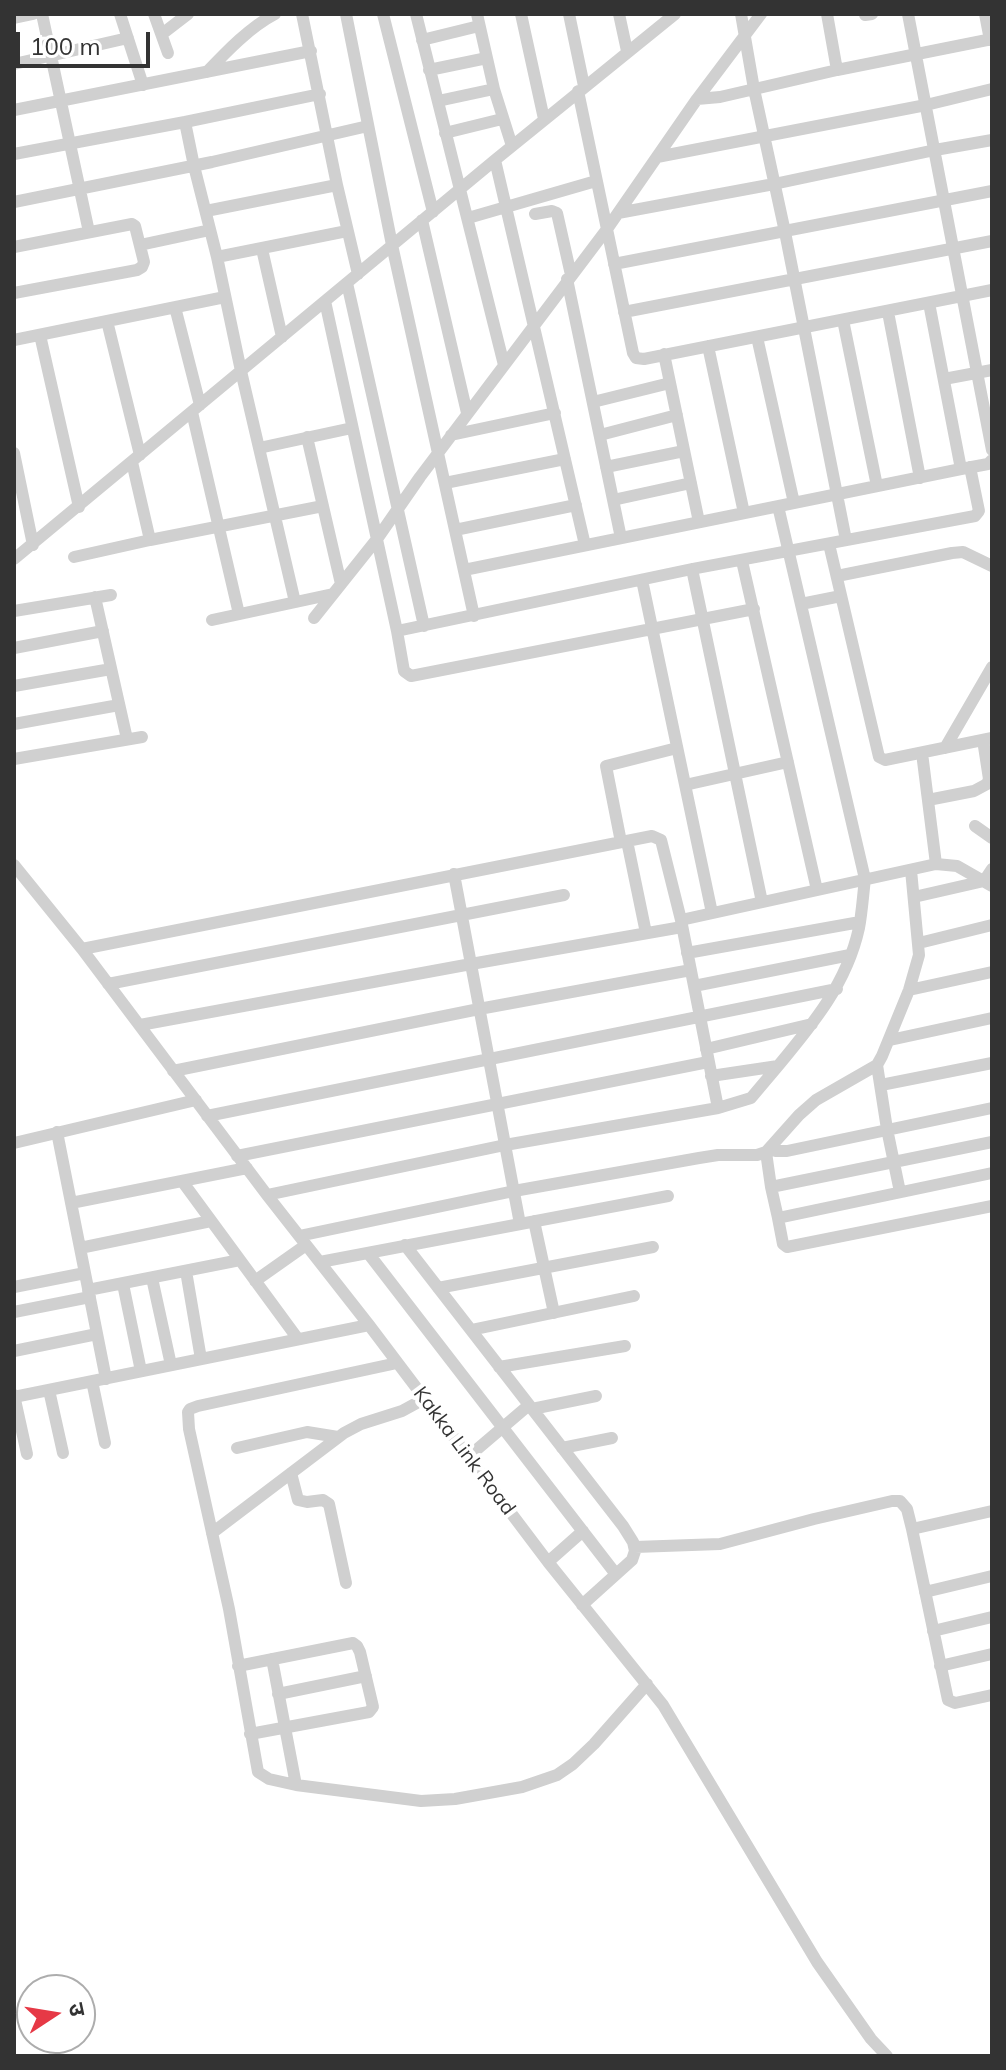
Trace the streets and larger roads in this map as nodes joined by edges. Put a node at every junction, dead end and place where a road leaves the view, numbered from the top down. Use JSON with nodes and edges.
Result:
{"nodes":[{"id":1,"x":33,"y":14,"type":"edge"},
{"id":2,"x":42,"y":14,"type":"edge"},
{"id":3,"x":120,"y":14,"type":"edge"},
{"id":4,"x":154,"y":14,"type":"edge"},
{"id":5,"x":188,"y":14,"type":"edge"},
{"id":6,"x":275,"y":14,"type":"edge"},
{"id":7,"x":302,"y":14,"type":"edge"},
{"id":8,"x":346,"y":14,"type":"edge"},
{"id":9,"x":383,"y":14,"type":"edge"},
{"id":10,"x":416,"y":14,"type":"edge"},
{"id":11,"x":521,"y":14,"type":"edge"},
{"id":12,"x":569,"y":14,"type":"edge"},
{"id":13,"x":619,"y":14,"type":"edge"},
{"id":14,"x":675,"y":14,"type":"edge"},
{"id":15,"x":741,"y":14,"type":"edge"},
{"id":16,"x":761,"y":14,"type":"edge"},
{"id":17,"x":827,"y":14,"type":"edge"},
{"id":18,"x":908,"y":14,"type":"edge"},
{"id":19,"x":985,"y":14,"type":"edge"},
{"id":20,"x":14,"y":18,"type":"edge"},
{"id":21,"x":478,"y":20,"type":"edge"},
{"id":22,"x":660,"y":20,"type":"edge"},
{"id":23,"x":162,"y":34,"type":"junction"},
{"id":24,"x":745,"y":35,"type":"junction"},
{"id":25,"x":128,"y":38,"type":"junction"},
{"id":26,"x":991,"y":39,"type":"edge"},
{"id":27,"x":422,"y":40,"type":"junction"},
{"id":28,"x":311,"y":51,"type":"junction"},
{"id":29,"x":627,"y":51,"type":"junction"},
{"id":30,"x":168,"y":53,"type":"dead end"},
{"id":31,"x":916,"y":55,"type":"junction"},
{"id":32,"x":52,"y":56,"type":"junction"},
{"id":33,"x":487,"y":58,"type":"junction"},
{"id":34,"x":14,"y":64,"type":"edge"},
{"id":35,"x":429,"y":70,"type":"junction"},
{"id":36,"x":837,"y":70,"type":"junction"},
{"id":37,"x":207,"y":72,"type":"junction"},
{"id":38,"x":143,"y":85,"type":"junction"},
{"id":39,"x":494,"y":89,"type":"junction"},
{"id":40,"x":581,"y":89,"type":"junction"},
{"id":41,"x":754,"y":89,"type":"junction"},
{"id":42,"x":992,"y":89,"type":"edge"},
{"id":43,"x":320,"y":94,"type":"junction"},
{"id":44,"x":697,"y":99,"type":"junction"},
{"id":45,"x":60,"y":101,"type":"junction"},
{"id":46,"x":438,"y":101,"type":"junction"},
{"id":47,"x":926,"y":105,"type":"junction"},
{"id":48,"x":14,"y":110,"type":"edge"},
{"id":49,"x":502,"y":119,"type":"junction"},
{"id":50,"x":544,"y":119,"type":"junction"},
{"id":51,"x":185,"y":122,"type":"junction"},
{"id":52,"x":368,"y":126,"type":"junction"},
{"id":53,"x":445,"y":133,"type":"junction"},
{"id":54,"x":328,"y":136,"type":"junction"},
{"id":55,"x":764,"y":136,"type":"junction"},
{"id":56,"x":992,"y":140,"type":"edge"},
{"id":57,"x":70,"y":143,"type":"junction"},
{"id":58,"x":512,"y":146,"type":"junction"},
{"id":59,"x":935,"y":150,"type":"junction"},
{"id":60,"x":14,"y":154,"type":"edge"},
{"id":61,"x":657,"y":157,"type":"junction"},
{"id":62,"x":495,"y":160,"type":"junction"},
{"id":63,"x":194,"y":166,"type":"junction"},
{"id":64,"x":596,"y":181,"type":"junction"},
{"id":65,"x":774,"y":184,"type":"junction"},
{"id":66,"x":337,"y":185,"type":"junction"},
{"id":67,"x":80,"y":189,"type":"junction"},
{"id":68,"x":459,"y":190,"type":"junction"},
{"id":69,"x":992,"y":191,"type":"edge"},
{"id":70,"x":944,"y":200,"type":"junction"},
{"id":71,"x":14,"y":202,"type":"edge"},
{"id":72,"x":506,"y":206,"type":"junction"},
{"id":73,"x":206,"y":211,"type":"junction"},
{"id":74,"x":618,"y":213,"type":"junction"},
{"id":75,"x":535,"y":214,"type":"dead end"},
{"id":76,"x":427,"y":216,"type":"junction"},
{"id":77,"x":468,"y":218,"type":"junction"},
{"id":78,"x":607,"y":229,"type":"junction"},
{"id":79,"x":210,"y":230,"type":"junction"},
{"id":80,"x":347,"y":231,"type":"junction"},
{"id":81,"x":89,"y":232,"type":"junction"},
{"id":82,"x":785,"y":232,"type":"junction"},
{"id":83,"x":992,"y":241,"type":"edge"},
{"id":84,"x":140,"y":245,"type":"junction"},
{"id":85,"x":392,"y":245,"type":"junction"},
{"id":86,"x":14,"y":247,"type":"edge"},
{"id":87,"x":953,"y":248,"type":"junction"},
{"id":88,"x":262,"y":249,"type":"junction"},
{"id":89,"x":217,"y":257,"type":"junction"},
{"id":90,"x":614,"y":264,"type":"junction"},
{"id":91,"x":358,"y":274,"type":"junction"},
{"id":92,"x":569,"y":277,"type":"junction"},
{"id":93,"x":794,"y":280,"type":"junction"},
{"id":94,"x":347,"y":283,"type":"junction"},
{"id":95,"x":992,"y":290,"type":"edge"},
{"id":96,"x":14,"y":293,"type":"edge"},
{"id":97,"x":963,"y":296,"type":"junction"},
{"id":98,"x":225,"y":297,"type":"junction"},
{"id":99,"x":325,"y":301,"type":"junction"},
{"id":100,"x":929,"y":303,"type":"junction"},
{"id":101,"x":175,"y":307,"type":"junction"},
{"id":102,"x":624,"y":312,"type":"junction"},
{"id":103,"x":888,"y":312,"type":"junction"},
{"id":104,"x":843,"y":320,"type":"junction"},
{"id":105,"x":107,"y":321,"type":"junction"},
{"id":106,"x":534,"y":324,"type":"junction"},
{"id":107,"x":804,"y":328,"type":"junction"},
{"id":108,"x":40,"y":335,"type":"junction"},
{"id":109,"x":282,"y":337,"type":"junction"},
{"id":110,"x":757,"y":337,"type":"junction"},
{"id":111,"x":14,"y":340,"type":"edge"},
{"id":112,"x":708,"y":346,"type":"junction"},
{"id":113,"x":664,"y":354,"type":"junction"},
{"id":114,"x":504,"y":365,"type":"junction"},
{"id":115,"x":992,"y":370,"type":"edge"},
{"id":116,"x":241,"y":371,"type":"junction"},
{"id":117,"x":978,"y":372,"type":"junction"},
{"id":118,"x":944,"y":379,"type":"junction"},
{"id":119,"x":670,"y":383,"type":"junction"},
{"id":120,"x":593,"y":402,"type":"junction"},
{"id":121,"x":196,"y":409,"type":"junction"},
{"id":122,"x":467,"y":413,"type":"junction"},
{"id":123,"x":555,"y":413,"type":"junction"},
{"id":124,"x":677,"y":415,"type":"junction"},
{"id":125,"x":352,"y":428,"type":"junction"},
{"id":126,"x":451,"y":435,"type":"junction"},
{"id":127,"x":600,"y":435,"type":"junction"},
{"id":128,"x":307,"y":437,"type":"junction"},
{"id":129,"x":259,"y":448,"type":"junction"},
{"id":130,"x":992,"y":450,"type":"edge"},
{"id":131,"x":684,"y":451,"type":"junction"},
{"id":132,"x":438,"y":452,"type":"junction"},
{"id":133,"x":136,"y":459,"type":"junction"},
{"id":134,"x":565,"y":459,"type":"junction"},
{"id":135,"x":15,"y":460,"type":"edge"},
{"id":136,"x":992,"y":460,"type":"edge"},
{"id":137,"x":606,"y":467,"type":"junction"},
{"id":138,"x":966,"y":468,"type":"junction"},
{"id":139,"x":920,"y":478,"type":"junction"},
{"id":140,"x":445,"y":483,"type":"junction"},
{"id":141,"x":691,"y":483,"type":"junction"},
{"id":142,"x":877,"y":486,"type":"junction"},
{"id":143,"x":836,"y":494,"type":"junction"},
{"id":144,"x":613,"y":500,"type":"junction"},
{"id":145,"x":794,"y":503,"type":"junction"},
{"id":146,"x":576,"y":505,"type":"junction"},
{"id":147,"x":323,"y":506,"type":"junction"},
{"id":148,"x":778,"y":506,"type":"junction"},
{"id":149,"x":79,"y":507,"type":"junction"},
{"id":150,"x":397,"y":509,"type":"junction"},
{"id":151,"x":744,"y":513,"type":"junction"},
{"id":152,"x":276,"y":516,"type":"junction"},
{"id":153,"x":699,"y":522,"type":"junction"},
{"id":154,"x":218,"y":527,"type":"junction"},
{"id":155,"x":455,"y":530,"type":"junction"},
{"id":156,"x":621,"y":538,"type":"junction"},
{"id":157,"x":377,"y":539,"type":"junction"},
{"id":158,"x":150,"y":540,"type":"junction"},
{"id":159,"x":846,"y":540,"type":"junction"},
{"id":160,"x":829,"y":544,"type":"junction"},
{"id":161,"x":33,"y":545,"type":"junction"},
{"id":162,"x":585,"y":545,"type":"junction"},
{"id":163,"x":788,"y":552,"type":"junction"},
{"id":164,"x":74,"y":557,"type":"dead end"},
{"id":165,"x":14,"y":559,"type":"edge"},
{"id":166,"x":742,"y":561,"type":"junction"},
{"id":167,"x":992,"y":566,"type":"edge"},
{"id":168,"x":692,"y":569,"type":"junction"},
{"id":169,"x":464,"y":570,"type":"junction"},
{"id":170,"x":837,"y":576,"type":"junction"},
{"id":171,"x":642,"y":580,"type":"junction"},
{"id":172,"x":337,"y":589,"type":"junction"},
{"id":173,"x":111,"y":595,"type":"dead end"},
{"id":174,"x":841,"y":596,"type":"junction"},
{"id":175,"x":95,"y":597,"type":"junction"},
{"id":176,"x":295,"y":602,"type":"junction"},
{"id":177,"x":801,"y":604,"type":"junction"},
{"id":178,"x":754,"y":609,"type":"junction"},
{"id":179,"x":14,"y":611,"type":"edge"},
{"id":180,"x":239,"y":614,"type":"junction"},
{"id":181,"x":474,"y":616,"type":"junction"},
{"id":182,"x":314,"y":618,"type":"dead end"},
{"id":183,"x":703,"y":619,"type":"junction"},
{"id":184,"x":212,"y":620,"type":"dead end"},
{"id":185,"x":424,"y":626,"type":"junction"},
{"id":186,"x":652,"y":629,"type":"junction"},
{"id":187,"x":103,"y":631,"type":"junction"},
{"id":188,"x":397,"y":631,"type":"junction"},
{"id":189,"x":14,"y":648,"type":"edge"},
{"id":190,"x":992,"y":667,"type":"edge"},
{"id":191,"x":111,"y":669,"type":"junction"},
{"id":192,"x":14,"y":686,"type":"edge"},
{"id":193,"x":119,"y":705,"type":"junction"},
{"id":194,"x":14,"y":724,"type":"edge"},
{"id":195,"x":142,"y":737,"type":"dead end"},
{"id":196,"x":127,"y":739,"type":"junction"},
{"id":197,"x":987,"y":739,"type":"edge"},
{"id":198,"x":677,"y":748,"type":"junction"},
{"id":199,"x":945,"y":748,"type":"junction"},
{"id":200,"x":922,"y":753,"type":"junction"},
{"id":201,"x":14,"y":759,"type":"edge"},
{"id":202,"x":788,"y":762,"type":"junction"},
{"id":203,"x":735,"y":774,"type":"junction"},
{"id":204,"x":685,"y":785,"type":"junction"},
{"id":205,"x":987,"y":792,"type":"edge"},
{"id":206,"x":928,"y":800,"type":"junction"},
{"id":207,"x":975,"y":826,"type":"dead end"},
{"id":208,"x":992,"y":838,"type":"edge"},
{"id":209,"x":624,"y":841,"type":"junction"},
{"id":210,"x":936,"y":864,"type":"junction"},
{"id":211,"x":14,"y":865,"type":"edge"},
{"id":212,"x":992,"y":869,"type":"edge"},
{"id":213,"x":911,"y":870,"type":"junction"},
{"id":214,"x":454,"y":874,"type":"junction"},
{"id":215,"x":865,"y":879,"type":"junction"},
{"id":216,"x":988,"y":884,"type":"edge"},
{"id":217,"x":817,"y":890,"type":"junction"},
{"id":218,"x":564,"y":895,"type":"dead end"},
{"id":219,"x":914,"y":897,"type":"junction"},
{"id":220,"x":762,"y":902,"type":"junction"},
{"id":221,"x":712,"y":913,"type":"junction"},
{"id":222,"x":461,"y":915,"type":"junction"},
{"id":223,"x":860,"y":922,"type":"junction"},
{"id":224,"x":681,"y":923,"type":"junction"},
{"id":225,"x":992,"y":925,"type":"edge"},
{"id":226,"x":646,"y":933,"type":"junction"},
{"id":227,"x":919,"y":943,"type":"junction"},
{"id":228,"x":82,"y":949,"type":"junction"},
{"id":229,"x":687,"y":953,"type":"junction"},
{"id":230,"x":850,"y":955,"type":"junction"},
{"id":231,"x":471,"y":964,"type":"junction"},
{"id":232,"x":691,"y":970,"type":"junction"},
{"id":233,"x":992,"y":972,"type":"edge"},
{"id":234,"x":108,"y":984,"type":"junction"},
{"id":235,"x":694,"y":986,"type":"junction"},
{"id":236,"x":837,"y":989,"type":"junction"},
{"id":237,"x":909,"y":990,"type":"junction"},
{"id":238,"x":479,"y":1009,"type":"junction"},
{"id":239,"x":700,"y":1018,"type":"junction"},
{"id":240,"x":992,"y":1018,"type":"edge"},
{"id":241,"x":812,"y":1024,"type":"junction"},
{"id":242,"x":140,"y":1025,"type":"junction"},
{"id":243,"x":890,"y":1040,"type":"junction"},
{"id":244,"x":707,"y":1055,"type":"junction"},
{"id":245,"x":489,"y":1059,"type":"junction"},
{"id":246,"x":992,"y":1063,"type":"edge"},
{"id":247,"x":877,"y":1065,"type":"junction"},
{"id":248,"x":778,"y":1066,"type":"junction"},
{"id":249,"x":173,"y":1071,"type":"junction"},
{"id":250,"x":711,"y":1076,"type":"junction"},
{"id":251,"x":881,"y":1085,"type":"junction"},
{"id":252,"x":196,"y":1100,"type":"junction"},
{"id":253,"x":498,"y":1104,"type":"junction"},
{"id":254,"x":718,"y":1108,"type":"junction"},
{"id":255,"x":992,"y":1108,"type":"edge"},
{"id":256,"x":207,"y":1116,"type":"junction"},
{"id":257,"x":887,"y":1129,"type":"junction"},
{"id":258,"x":57,"y":1132,"type":"junction"},
{"id":259,"x":992,"y":1142,"type":"edge"},
{"id":260,"x":14,"y":1143,"type":"edge"},
{"id":261,"x":505,"y":1145,"type":"junction"},
{"id":262,"x":768,"y":1151,"type":"junction"},
{"id":263,"x":237,"y":1156,"type":"junction"},
{"id":264,"x":894,"y":1162,"type":"junction"},
{"id":265,"x":247,"y":1168,"type":"junction"},
{"id":266,"x":992,"y":1173,"type":"edge"},
{"id":267,"x":182,"y":1181,"type":"junction"},
{"id":268,"x":771,"y":1187,"type":"junction"},
{"id":269,"x":514,"y":1191,"type":"junction"},
{"id":270,"x":900,"y":1192,"type":"junction"},
{"id":271,"x":267,"y":1195,"type":"junction"},
{"id":272,"x":668,"y":1196,"type":"dead end"},
{"id":273,"x":71,"y":1203,"type":"junction"},
{"id":274,"x":992,"y":1206,"type":"edge"},
{"id":275,"x":778,"y":1218,"type":"junction"},
{"id":276,"x":211,"y":1221,"type":"junction"},
{"id":277,"x":527,"y":1222,"type":"junction"},
{"id":278,"x":302,"y":1240,"type":"junction"},
{"id":279,"x":405,"y":1245,"type":"junction"},
{"id":280,"x":653,"y":1247,"type":"dead end"},
{"id":281,"x":80,"y":1248,"type":"junction"},
{"id":282,"x":368,"y":1253,"type":"junction"},
{"id":283,"x":240,"y":1260,"type":"junction"},
{"id":284,"x":320,"y":1262,"type":"junction"},
{"id":285,"x":545,"y":1267,"type":"junction"},
{"id":286,"x":186,"y":1271,"type":"junction"},
{"id":287,"x":85,"y":1273,"type":"junction"},
{"id":288,"x":152,"y":1278,"type":"junction"},
{"id":289,"x":255,"y":1281,"type":"junction"},
{"id":290,"x":123,"y":1284,"type":"junction"},
{"id":291,"x":14,"y":1287,"type":"edge"},
{"id":292,"x":438,"y":1288,"type":"junction"},
{"id":293,"x":89,"y":1294,"type":"junction"},
{"id":294,"x":634,"y":1296,"type":"dead end"},
{"id":295,"x":14,"y":1312,"type":"edge"},
{"id":296,"x":554,"y":1313,"type":"junction"},
{"id":297,"x":369,"y":1325,"type":"junction"},
{"id":298,"x":471,"y":1330,"type":"junction"},
{"id":299,"x":97,"y":1334,"type":"junction"},
{"id":300,"x":298,"y":1339,"type":"junction"},
{"id":301,"x":625,"y":1346,"type":"dead end"},
{"id":302,"x":14,"y":1351,"type":"edge"},
{"id":303,"x":201,"y":1359,"type":"junction"},
{"id":304,"x":397,"y":1363,"type":"junction"},
{"id":305,"x":171,"y":1365,"type":"junction"},
{"id":306,"x":499,"y":1367,"type":"junction"},
{"id":307,"x":141,"y":1371,"type":"junction"},
{"id":308,"x":99,"y":1380,"type":"junction"},
{"id":309,"x":49,"y":1390,"type":"junction"},
{"id":310,"x":14,"y":1396,"type":"edge"},
{"id":311,"x":596,"y":1396,"type":"dead end"},
{"id":312,"x":424,"y":1399,"type":"junction"},
{"id":313,"x":530,"y":1407,"type":"junction"},
{"id":314,"x":502,"y":1428,"type":"junction"},
{"id":315,"x":338,"y":1437,"type":"junction"},
{"id":316,"x":612,"y":1438,"type":"dead end"},
{"id":317,"x":105,"y":1443,"type":"dead end"},
{"id":318,"x":237,"y":1448,"type":"dead end"},
{"id":319,"x":562,"y":1448,"type":"junction"},
{"id":320,"x":63,"y":1453,"type":"dead end"},
{"id":321,"x":27,"y":1454,"type":"dead end"},
{"id":322,"x":468,"y":1457,"type":"junction"},
{"id":323,"x":291,"y":1473,"type":"junction"},
{"id":324,"x":992,"y":1511,"type":"edge"},
{"id":325,"x":912,"y":1529,"type":"junction"},
{"id":326,"x":583,"y":1531,"type":"junction"},
{"id":327,"x":212,"y":1533,"type":"junction"},
{"id":328,"x":635,"y":1547,"type":"junction"},
{"id":329,"x":548,"y":1562,"type":"junction"},
{"id":330,"x":615,"y":1573,"type":"junction"},
{"id":331,"x":992,"y":1576,"type":"edge"},
{"id":332,"x":346,"y":1583,"type":"dead end"},
{"id":333,"x":925,"y":1592,"type":"junction"},
{"id":334,"x":582,"y":1605,"type":"junction"},
{"id":335,"x":992,"y":1617,"type":"edge"},
{"id":336,"x":933,"y":1631,"type":"junction"},
{"id":337,"x":992,"y":1654,"type":"edge"},
{"id":338,"x":272,"y":1659,"type":"junction"},
{"id":339,"x":238,"y":1666,"type":"junction"},
{"id":340,"x":940,"y":1666,"type":"junction"},
{"id":341,"x":366,"y":1676,"type":"junction"},
{"id":342,"x":647,"y":1684,"type":"junction"},
{"id":343,"x":278,"y":1694,"type":"junction"},
{"id":344,"x":992,"y":1695,"type":"edge"},
{"id":345,"x":285,"y":1728,"type":"junction"},
{"id":346,"x":250,"y":1734,"type":"junction"},
{"id":347,"x":296,"y":1785,"type":"junction"},
{"id":348,"x":887,"y":2056,"type":"edge"}],
"edges":[{"from":1,"to":20,"type":"street"},
{"from":2,"to":32,"type":"street"},
{"from":3,"to":25,"type":"street"},
{"from":4,"to":23,"type":"street"},
{"from":5,"to":23,"type":"street"},
{"from":6,"to":37,"type":"street"},
{"from":7,"to":28,"type":"street"},
{"from":8,"to":52,"type":"street"},
{"from":9,"to":76,"type":"street"},
{"from":10,"to":27,"type":"street"},
{"from":11,"to":50,"type":"street"},
{"from":12,"to":40,"type":"street"},
{"from":13,"to":29,"type":"street"},
{"from":14,"to":22,"type":"street"},
{"from":15,"to":24,"type":"street"},
{"from":16,"to":24,"type":"street"},
{"from":17,"to":36,"type":"street"},
{"from":18,"to":31,"type":"street"},
{"from":19,"to":26,"type":"street"},
{"from":21,"to":27,"type":"street"},
{"from":21,"to":33,"type":"street"},
{"from":22,"to":29,"type":"street"},
{"from":23,"to":30,"type":"street"},
{"from":24,"to":41,"type":"street"},
{"from":24,"to":44,"type":"street"},
{"from":25,"to":32,"type":"street"},
{"from":25,"to":38,"type":"street"},
{"from":26,"to":31,"type":"street"},
{"from":27,"to":35,"type":"street"},
{"from":28,"to":37,"type":"street"},
{"from":28,"to":43,"type":"street"},
{"from":29,"to":40,"type":"street"},
{"from":31,"to":36,"type":"street"},
{"from":31,"to":47,"type":"street"},
{"from":32,"to":34,"type":"street"},
{"from":32,"to":45,"type":"street"},
{"from":33,"to":35,"type":"street"},
{"from":33,"to":39,"type":"street"},
{"from":35,"to":46,"type":"street"},
{"from":36,"to":41,"type":"street"},
{"from":37,"to":38,"type":"street"},
{"from":38,"to":45,"type":"street"},
{"from":39,"to":46,"type":"street"},
{"from":39,"to":49,"type":"street"},
{"from":40,"to":50,"type":"street"},
{"from":40,"to":64,"type":"street"},
{"from":41,"to":44,"type":"street"},
{"from":41,"to":55,"type":"street"},
{"from":42,"to":47,"type":"street"},
{"from":43,"to":51,"type":"street"},
{"from":43,"to":54,"type":"street"},
{"from":44,"to":61,"type":"street"},
{"from":45,"to":48,"type":"street"},
{"from":45,"to":57,"type":"street"},
{"from":46,"to":53,"type":"street"},
{"from":47,"to":55,"type":"street"},
{"from":47,"to":59,"type":"street"},
{"from":49,"to":53,"type":"street"},
{"from":49,"to":58,"type":"street"},
{"from":50,"to":58,"type":"street"},
{"from":51,"to":57,"type":"street"},
{"from":51,"to":63,"type":"street"},
{"from":52,"to":54,"type":"street"},
{"from":52,"to":85,"type":"street"},
{"from":53,"to":68,"type":"street"},
{"from":54,"to":63,"type":"street"},
{"from":54,"to":66,"type":"street"},
{"from":55,"to":61,"type":"street"},
{"from":55,"to":65,"type":"street"},
{"from":56,"to":59,"type":"street"},
{"from":57,"to":60,"type":"street"},
{"from":57,"to":67,"type":"street"},
{"from":58,"to":62,"type":"street"},
{"from":59,"to":65,"type":"street"},
{"from":59,"to":70,"type":"street"},
{"from":61,"to":74,"type":"street"},
{"from":62,"to":68,"type":"street"},
{"from":62,"to":72,"type":"street"},
{"from":63,"to":67,"type":"street"},
{"from":63,"to":73,"type":"street"},
{"from":64,"to":72,"type":"street"},
{"from":64,"to":78,"type":"street"},
{"from":65,"to":74,"type":"street"},
{"from":65,"to":82,"type":"street"},
{"from":66,"to":73,"type":"street"},
{"from":66,"to":80,"type":"street"},
{"from":67,"to":71,"type":"street"},
{"from":67,"to":81,"type":"street"},
{"from":68,"to":76,"type":"street"},
{"from":68,"to":77,"type":"street"},
{"from":69,"to":70,"type":"street"},
{"from":70,"to":82,"type":"street"},
{"from":70,"to":87,"type":"street"},
{"from":72,"to":77,"type":"street"},
{"from":72,"to":106,"type":"street"},
{"from":73,"to":79,"type":"street"},
{"from":74,"to":78,"type":"street"},
{"from":75,"to":92,"type":"street"},
{"from":76,"to":85,"type":"street"},
{"from":76,"to":122,"type":"street"},
{"from":77,"to":114,"type":"street"},
{"from":78,"to":90,"type":"street"},
{"from":78,"to":92,"type":"street"},
{"from":79,"to":84,"type":"street"},
{"from":79,"to":89,"type":"street"},
{"from":80,"to":88,"type":"street"},
{"from":80,"to":91,"type":"street"},
{"from":81,"to":84,"type":"street"},
{"from":81,"to":86,"type":"street"},
{"from":82,"to":90,"type":"street"},
{"from":82,"to":93,"type":"street"},
{"from":83,"to":87,"type":"street"},
{"from":84,"to":96,"type":"street"},
{"from":85,"to":91,"type":"street"},
{"from":85,"to":132,"type":"street"},
{"from":87,"to":93,"type":"street"},
{"from":87,"to":97,"type":"street"},
{"from":88,"to":89,"type":"street"},
{"from":88,"to":109,"type":"street"},
{"from":89,"to":98,"type":"street"},
{"from":90,"to":102,"type":"street"},
{"from":91,"to":94,"type":"street"},
{"from":92,"to":106,"type":"street"},
{"from":92,"to":120,"type":"street"},
{"from":93,"to":102,"type":"street"},
{"from":93,"to":107,"type":"street"},
{"from":94,"to":99,"type":"street"},
{"from":94,"to":150,"type":"street"},
{"from":95,"to":97,"type":"street"},
{"from":97,"to":100,"type":"street"},
{"from":97,"to":117,"type":"street"},
{"from":98,"to":101,"type":"street"},
{"from":98,"to":116,"type":"street"},
{"from":99,"to":109,"type":"street"},
{"from":99,"to":125,"type":"street"},
{"from":100,"to":103,"type":"street"},
{"from":100,"to":118,"type":"street"},
{"from":101,"to":105,"type":"street"},
{"from":101,"to":121,"type":"street"},
{"from":102,"to":113,"type":"street"},
{"from":103,"to":104,"type":"street"},
{"from":103,"to":139,"type":"street"},
{"from":104,"to":107,"type":"street"},
{"from":104,"to":142,"type":"street"},
{"from":105,"to":108,"type":"street"},
{"from":105,"to":133,"type":"street"},
{"from":106,"to":114,"type":"street"},
{"from":106,"to":123,"type":"street"},
{"from":107,"to":110,"type":"street"},
{"from":107,"to":143,"type":"street"},
{"from":108,"to":111,"type":"street"},
{"from":108,"to":149,"type":"street"},
{"from":109,"to":116,"type":"street"},
{"from":110,"to":112,"type":"street"},
{"from":110,"to":145,"type":"street"},
{"from":112,"to":113,"type":"street"},
{"from":112,"to":151,"type":"street"},
{"from":113,"to":119,"type":"street"},
{"from":114,"to":122,"type":"street"},
{"from":115,"to":117,"type":"street"},
{"from":116,"to":121,"type":"street"},
{"from":116,"to":129,"type":"street"},
{"from":117,"to":118,"type":"street"},
{"from":117,"to":130,"type":"street"},
{"from":118,"to":138,"type":"street"},
{"from":119,"to":120,"type":"street"},
{"from":119,"to":124,"type":"street"},
{"from":120,"to":127,"type":"street"},
{"from":121,"to":133,"type":"street"},
{"from":121,"to":154,"type":"street"},
{"from":122,"to":126,"type":"street"},
{"from":123,"to":126,"type":"street"},
{"from":123,"to":134,"type":"street"},
{"from":124,"to":127,"type":"street"},
{"from":124,"to":131,"type":"street"},
{"from":125,"to":128,"type":"street"},
{"from":125,"to":157,"type":"street"},
{"from":126,"to":132,"type":"street"},
{"from":127,"to":137,"type":"street"},
{"from":128,"to":129,"type":"street"},
{"from":128,"to":147,"type":"street"},
{"from":129,"to":152,"type":"street"},
{"from":131,"to":137,"type":"street"},
{"from":131,"to":141,"type":"street"},
{"from":132,"to":140,"type":"street"},
{"from":132,"to":150,"type":"street"},
{"from":133,"to":149,"type":"street"},
{"from":133,"to":158,"type":"street"},
{"from":134,"to":140,"type":"street"},
{"from":134,"to":146,"type":"street"},
{"from":135,"to":161,"type":"street"},
{"from":136,"to":138,"type":"street"},
{"from":137,"to":144,"type":"street"},
{"from":138,"to":139,"type":"street"},
{"from":138,"to":159,"type":"street"},
{"from":139,"to":142,"type":"street"},
{"from":140,"to":155,"type":"street"},
{"from":141,"to":144,"type":"street"},
{"from":141,"to":153,"type":"street"},
{"from":142,"to":143,"type":"street"},
{"from":143,"to":145,"type":"street"},
{"from":143,"to":159,"type":"street"},
{"from":144,"to":156,"type":"street"},
{"from":145,"to":148,"type":"street"},
{"from":146,"to":155,"type":"street"},
{"from":146,"to":162,"type":"street"},
{"from":147,"to":152,"type":"street"},
{"from":147,"to":172,"type":"street"},
{"from":148,"to":151,"type":"street"},
{"from":148,"to":163,"type":"street"},
{"from":149,"to":161,"type":"street"},
{"from":150,"to":157,"type":"street"},
{"from":150,"to":185,"type":"street"},
{"from":151,"to":153,"type":"street"},
{"from":152,"to":154,"type":"street"},
{"from":152,"to":176,"type":"street"},
{"from":153,"to":156,"type":"street"},
{"from":154,"to":158,"type":"street"},
{"from":154,"to":180,"type":"street"},
{"from":155,"to":169,"type":"street"},
{"from":156,"to":162,"type":"street"},
{"from":157,"to":172,"type":"street"},
{"from":157,"to":188,"type":"street"},
{"from":158,"to":164,"type":"street"},
{"from":159,"to":160,"type":"street"},
{"from":160,"to":163,"type":"street"},
{"from":160,"to":170,"type":"street"},
{"from":161,"to":165,"type":"street"},
{"from":162,"to":169,"type":"street"},
{"from":163,"to":166,"type":"street"},
{"from":163,"to":177,"type":"street"},
{"from":166,"to":168,"type":"street"},
{"from":166,"to":178,"type":"street"},
{"from":167,"to":170,"type":"street"},
{"from":168,"to":171,"type":"street"},
{"from":168,"to":183,"type":"street"},
{"from":169,"to":181,"type":"street"},
{"from":170,"to":174,"type":"street"},
{"from":171,"to":181,"type":"street"},
{"from":171,"to":186,"type":"street"},
{"from":172,"to":176,"type":"street"},
{"from":172,"to":182,"type":"street"},
{"from":173,"to":175,"type":"street"},
{"from":174,"to":177,"type":"street"},
{"from":174,"to":200,"type":"street"},
{"from":175,"to":179,"type":"street"},
{"from":175,"to":187,"type":"street"},
{"from":176,"to":180,"type":"street"},
{"from":177,"to":215,"type":"street"},
{"from":178,"to":183,"type":"street"},
{"from":178,"to":202,"type":"street"},
{"from":180,"to":184,"type":"street"},
{"from":181,"to":185,"type":"street"},
{"from":183,"to":186,"type":"street"},
{"from":183,"to":203,"type":"street"},
{"from":185,"to":188,"type":"street"},
{"from":186,"to":188,"type":"street"},
{"from":186,"to":198,"type":"street"},
{"from":187,"to":189,"type":"street"},
{"from":187,"to":191,"type":"street"},
{"from":190,"to":199,"type":"street"},
{"from":191,"to":192,"type":"street"},
{"from":191,"to":193,"type":"street"},
{"from":193,"to":194,"type":"street"},
{"from":193,"to":196,"type":"street"},
{"from":195,"to":196,"type":"street"},
{"from":196,"to":201,"type":"street"},
{"from":197,"to":199,"type":"street"},
{"from":197,"to":205,"type":"street"},
{"from":198,"to":204,"type":"street"},
{"from":198,"to":209,"type":"street"},
{"from":199,"to":200,"type":"street"},
{"from":200,"to":206,"type":"street"},
{"from":202,"to":203,"type":"street"},
{"from":202,"to":217,"type":"street"},
{"from":203,"to":204,"type":"street"},
{"from":203,"to":220,"type":"street"},
{"from":204,"to":221,"type":"street"},
{"from":205,"to":206,"type":"street"},
{"from":206,"to":210,"type":"street"},
{"from":207,"to":208,"type":"street"},
{"from":209,"to":214,"type":"street"},
{"from":209,"to":224,"type":"street"},
{"from":209,"to":226,"type":"street"},
{"from":210,"to":213,"type":"street"},
{"from":210,"to":216,"type":"street"},
{"from":211,"to":228,"type":"street","name":"Kakka Link Road"},
{"from":212,"to":216,"type":"street"},
{"from":213,"to":215,"type":"street"},
{"from":213,"to":219,"type":"street"},
{"from":214,"to":222,"type":"street"},
{"from":214,"to":228,"type":"street"},
{"from":215,"to":217,"type":"street"},
{"from":215,"to":223,"type":"street"},
{"from":216,"to":219,"type":"street"},
{"from":217,"to":220,"type":"street"},
{"from":218,"to":222,"type":"street"},
{"from":219,"to":227,"type":"street"},
{"from":220,"to":221,"type":"street"},
{"from":221,"to":224,"type":"street"},
{"from":222,"to":231,"type":"street"},
{"from":222,"to":234,"type":"street"},
{"from":223,"to":229,"type":"street"},
{"from":223,"to":230,"type":"street"},
{"from":224,"to":226,"type":"street"},
{"from":224,"to":229,"type":"street"},
{"from":225,"to":227,"type":"street"},
{"from":226,"to":231,"type":"street"},
{"from":227,"to":237,"type":"street"},
{"from":228,"to":234,"type":"street","name":"Kakka Link Road"},
{"from":229,"to":232,"type":"street"},
{"from":230,"to":235,"type":"street"},
{"from":230,"to":236,"type":"street"},
{"from":231,"to":238,"type":"street"},
{"from":231,"to":242,"type":"street"},
{"from":232,"to":235,"type":"street"},
{"from":232,"to":238,"type":"street"},
{"from":233,"to":237,"type":"street"},
{"from":234,"to":242,"type":"street","name":"Kakka Link Road"},
{"from":235,"to":239,"type":"street"},
{"from":236,"to":239,"type":"street"},
{"from":236,"to":241,"type":"street"},
{"from":237,"to":243,"type":"street"},
{"from":238,"to":245,"type":"street"},
{"from":238,"to":249,"type":"street"},
{"from":239,"to":244,"type":"street"},
{"from":239,"to":245,"type":"street"},
{"from":240,"to":243,"type":"street"},
{"from":241,"to":244,"type":"street"},
{"from":241,"to":248,"type":"street"},
{"from":242,"to":249,"type":"street","name":"Kakka Link Road"},
{"from":243,"to":247,"type":"street"},
{"from":244,"to":250,"type":"street"},
{"from":244,"to":253,"type":"street"},
{"from":245,"to":253,"type":"street"},
{"from":245,"to":256,"type":"street"},
{"from":246,"to":251,"type":"street"},
{"from":247,"to":251,"type":"street"},
{"from":247,"to":262,"type":"street"},
{"from":248,"to":250,"type":"street"},
{"from":248,"to":254,"type":"street"},
{"from":249,"to":252,"type":"street","name":"Kakka Link Road"},
{"from":250,"to":254,"type":"street"},
{"from":251,"to":257,"type":"street"},
{"from":252,"to":256,"type":"street","name":"Kakka Link Road"},
{"from":252,"to":258,"type":"street"},
{"from":253,"to":261,"type":"street"},
{"from":253,"to":263,"type":"street"},
{"from":254,"to":261,"type":"street"},
{"from":255,"to":257,"type":"street"},
{"from":256,"to":263,"type":"street","name":"Kakka Link Road"},
{"from":257,"to":262,"type":"street"},
{"from":257,"to":264,"type":"street"},
{"from":258,"to":260,"type":"street"},
{"from":258,"to":273,"type":"street"},
{"from":259,"to":264,"type":"street"},
{"from":261,"to":269,"type":"street"},
{"from":261,"to":271,"type":"street"},
{"from":262,"to":268,"type":"street"},
{"from":262,"to":269,"type":"street"},
{"from":263,"to":265,"type":"street","name":"Kakka Link Road"},
{"from":264,"to":268,"type":"street"},
{"from":264,"to":270,"type":"street"},
{"from":265,"to":267,"type":"street"},
{"from":265,"to":271,"type":"street","name":"Kakka Link Road"},
{"from":266,"to":270,"type":"street"},
{"from":267,"to":273,"type":"street"},
{"from":267,"to":276,"type":"street"},
{"from":268,"to":275,"type":"street"},
{"from":269,"to":277,"type":"street"},
{"from":269,"to":278,"type":"street"},
{"from":270,"to":275,"type":"street"},
{"from":271,"to":278,"type":"street","name":"Kakka Link Road"},
{"from":272,"to":277,"type":"street"},
{"from":273,"to":281,"type":"street"},
{"from":274,"to":275,"type":"street"},
{"from":276,"to":281,"type":"street"},
{"from":276,"to":283,"type":"street"},
{"from":277,"to":279,"type":"street"},
{"from":277,"to":285,"type":"street"},
{"from":278,"to":284,"type":"street","name":"Kakka Link Road"},
{"from":278,"to":289,"type":"street"},
{"from":279,"to":282,"type":"street"},
{"from":279,"to":292,"type":"street"},
{"from":280,"to":285,"type":"street"},
{"from":281,"to":287,"type":"street"},
{"from":282,"to":284,"type":"street"},
{"from":282,"to":314,"type":"street"},
{"from":283,"to":286,"type":"street"},
{"from":283,"to":289,"type":"street"},
{"from":284,"to":297,"type":"street","name":"Kakka Link Road"},
{"from":285,"to":292,"type":"street"},
{"from":285,"to":296,"type":"street"},
{"from":286,"to":288,"type":"street"},
{"from":286,"to":303,"type":"street"},
{"from":287,"to":291,"type":"street"},
{"from":287,"to":293,"type":"street"},
{"from":288,"to":290,"type":"street"},
{"from":288,"to":305,"type":"street"},
{"from":289,"to":300,"type":"street"},
{"from":290,"to":293,"type":"street"},
{"from":290,"to":307,"type":"street"},
{"from":292,"to":298,"type":"street"},
{"from":293,"to":295,"type":"street"},
{"from":293,"to":299,"type":"street"},
{"from":294,"to":296,"type":"street"},
{"from":296,"to":298,"type":"street"},
{"from":297,"to":300,"type":"street"},
{"from":297,"to":304,"type":"street","name":"Kakka Link Road"},
{"from":298,"to":306,"type":"street"},
{"from":299,"to":302,"type":"street"},
{"from":299,"to":308,"type":"street"},
{"from":300,"to":303,"type":"street"},
{"from":301,"to":306,"type":"street"},
{"from":303,"to":305,"type":"street"},
{"from":304,"to":312,"type":"street","name":"Kakka Link Road"},
{"from":304,"to":327,"type":"street"},
{"from":305,"to":307,"type":"street"},
{"from":306,"to":313,"type":"street"},
{"from":307,"to":308,"type":"street"},
{"from":308,"to":309,"type":"street"},
{"from":308,"to":317,"type":"street"},
{"from":309,"to":310,"type":"street"},
{"from":309,"to":320,"type":"street"},
{"from":310,"to":321,"type":"street"},
{"from":311,"to":313,"type":"street"},
{"from":312,"to":315,"type":"street"},
{"from":312,"to":322,"type":"street","name":"Kakka Link Road"},
{"from":313,"to":314,"type":"street"},
{"from":313,"to":319,"type":"street"},
{"from":314,"to":322,"type":"street"},
{"from":314,"to":326,"type":"street"},
{"from":315,"to":318,"type":"street"},
{"from":315,"to":323,"type":"street"},
{"from":316,"to":319,"type":"street"},
{"from":319,"to":328,"type":"street"},
{"from":322,"to":329,"type":"street","name":"Kakka Link Road"},
{"from":323,"to":327,"type":"street"},
{"from":323,"to":332,"type":"street"},
{"from":324,"to":325,"type":"street"},
{"from":325,"to":328,"type":"street"},
{"from":325,"to":333,"type":"street"},
{"from":326,"to":329,"type":"street"},
{"from":326,"to":330,"type":"street"},
{"from":327,"to":339,"type":"street"},
{"from":328,"to":330,"type":"street"},
{"from":329,"to":334,"type":"street","name":"Kakka Link Road"},
{"from":330,"to":334,"type":"street"},
{"from":331,"to":333,"type":"street"},
{"from":333,"to":336,"type":"street"},
{"from":334,"to":342,"type":"street","name":"Kakka Link Road"},
{"from":335,"to":336,"type":"street"},
{"from":336,"to":340,"type":"street"},
{"from":337,"to":340,"type":"street"},
{"from":338,"to":339,"type":"street"},
{"from":338,"to":341,"type":"street"},
{"from":338,"to":343,"type":"street"},
{"from":339,"to":346,"type":"street"},
{"from":340,"to":344,"type":"street"},
{"from":341,"to":343,"type":"street"},
{"from":341,"to":345,"type":"street"},
{"from":342,"to":347,"type":"street"},
{"from":342,"to":348,"type":"street","name":"Kakka Link Road"},
{"from":343,"to":345,"type":"street"},
{"from":345,"to":346,"type":"street"},
{"from":345,"to":347,"type":"street"},
{"from":346,"to":347,"type":"street"}]}
